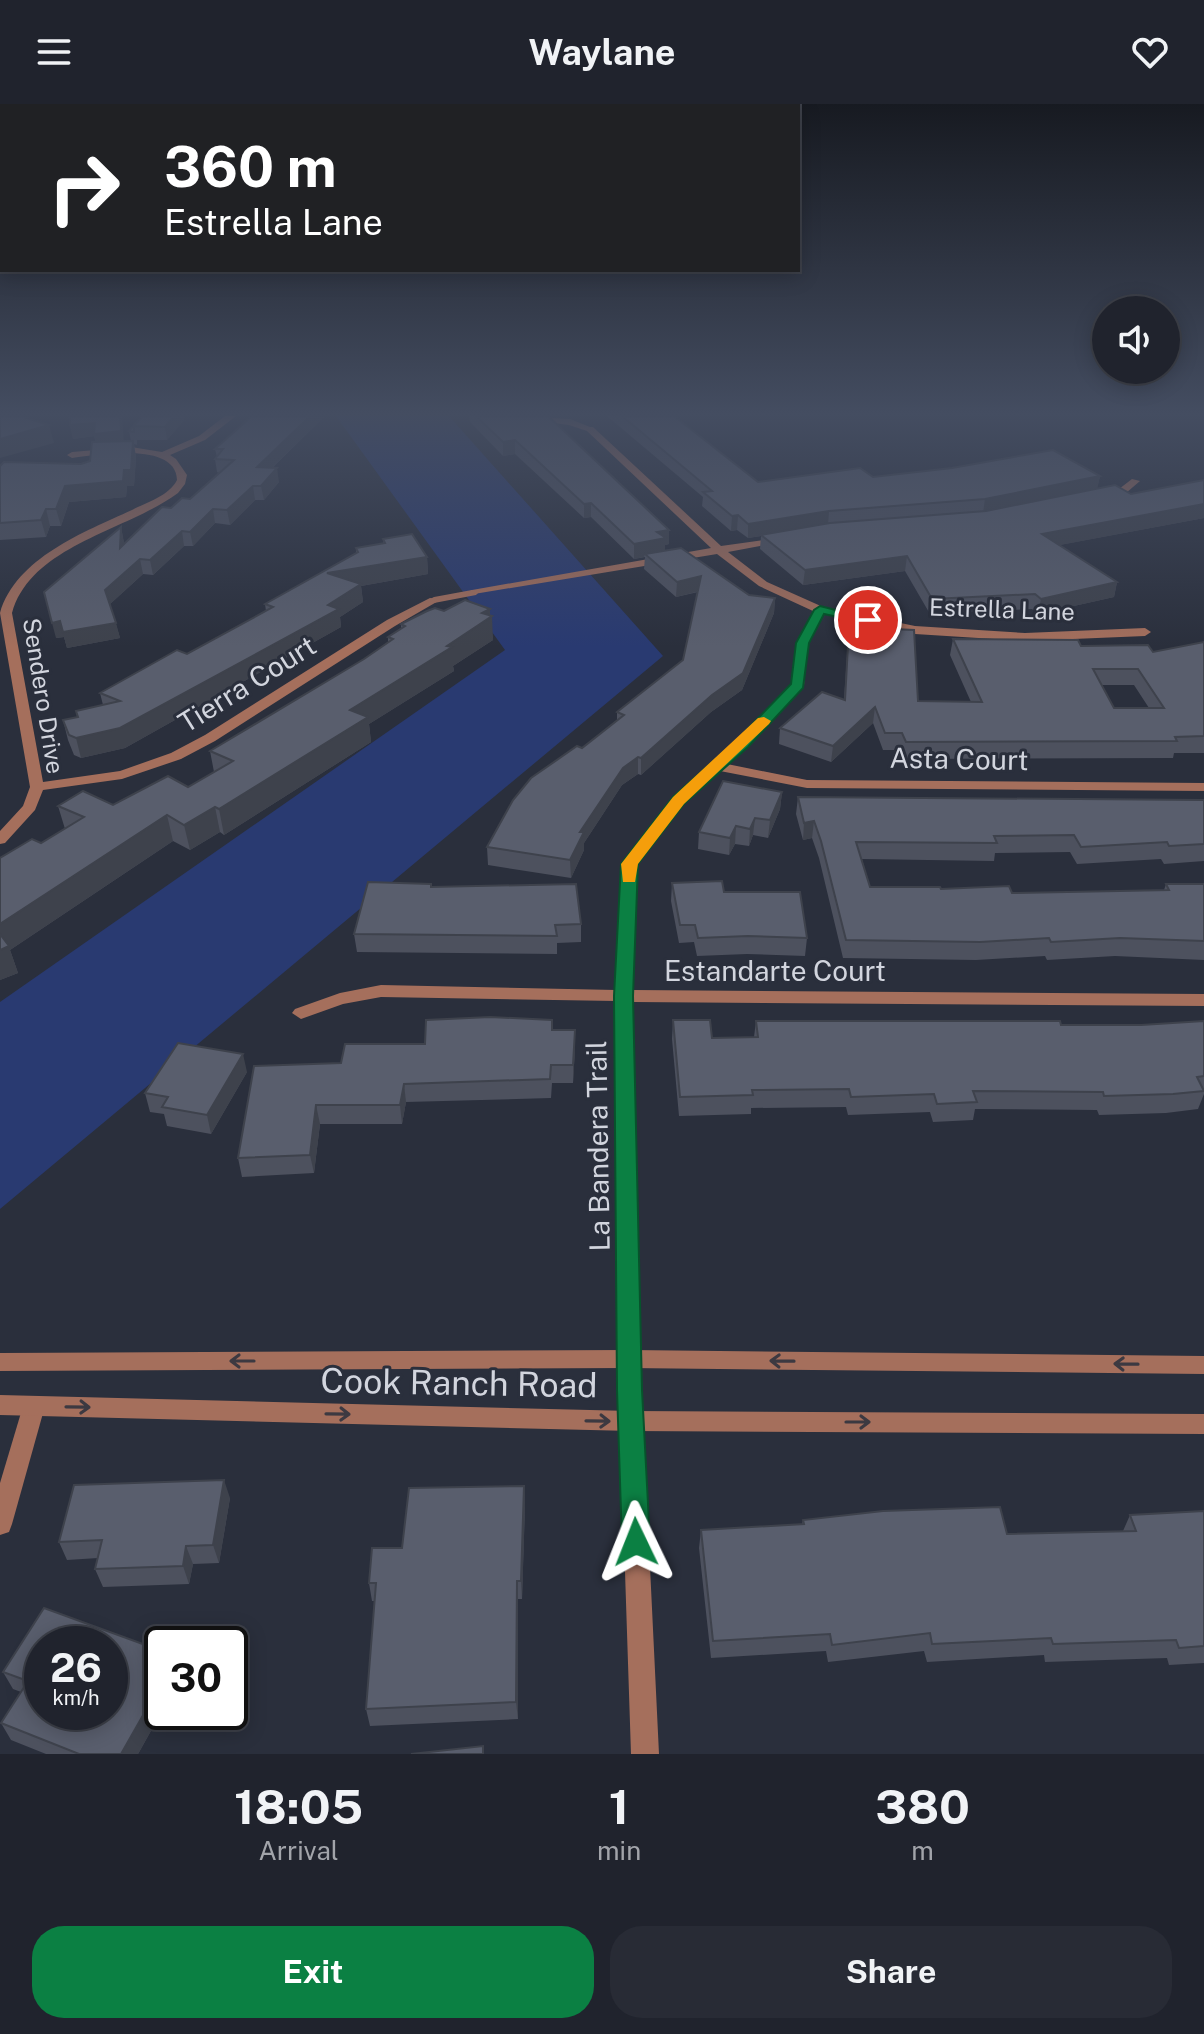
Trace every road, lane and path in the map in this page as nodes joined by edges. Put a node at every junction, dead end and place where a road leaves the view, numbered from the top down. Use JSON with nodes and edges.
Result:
{"nodes":[{"id":1,"x":171,"y":493,"type":"edge"},
{"id":2,"x":658,"y":493,"type":"edge"},
{"id":3,"x":1113,"y":493,"type":"edge"},
{"id":4,"x":1096,"y":497,"type":"edge"},
{"id":5,"x":796,"y":537,"type":"edge"},
{"id":6,"x":720,"y":551,"type":"junction"},
{"id":7,"x":820,"y":610,"type":"junction"},
{"id":8,"x":1145,"y":632,"type":"dead end"},
{"id":9,"x":715,"y":766,"type":"junction"},
{"id":10,"x":37,"y":787,"type":"junction"},
{"id":11,"x":1204,"y":787,"type":"edge"},
{"id":12,"x":0,"y":840,"type":"edge"},
{"id":13,"x":624,"y":996,"type":"junction"},
{"id":14,"x":1204,"y":1000,"type":"edge"},
{"id":15,"x":301,"y":1013,"type":"dead end"},
{"id":16,"x":629,"y":1359,"type":"junction"},
{"id":17,"x":0,"y":1362,"type":"edge"},
{"id":18,"x":1204,"y":1365,"type":"edge"},
{"id":19,"x":0,"y":1405,"type":"edge"},
{"id":20,"x":34,"y":1406,"type":"junction"},
{"id":21,"x":631,"y":1421,"type":"junction"},
{"id":22,"x":1204,"y":1424,"type":"edge"},
{"id":23,"x":0,"y":1524,"type":"edge"},
{"id":24,"x":645,"y":1754,"type":"edge"}],
"edges":[{"from":1,"to":10,"type":"street","name":"Sendero Drive"},
{"from":2,"to":6,"type":"street","name":"Estrella Lane"},
{"from":3,"to":4,"type":"street"},
{"from":5,"to":6,"type":"street","name":"Tierra Court"},
{"from":6,"to":7,"type":"street","name":"Estrella Lane"},
{"from":6,"to":10,"type":"street","name":"Tierra Court"},
{"from":7,"to":8,"type":"street","name":"Estrella Lane"},
{"from":7,"to":9,"type":"street","name":"La Bandera Trail"},
{"from":9,"to":11,"type":"street","name":"Asta Court"},
{"from":9,"to":13,"type":"street","name":"La Bandera Trail"},
{"from":10,"to":12,"type":"street","name":"Sendero Drive"},
{"from":13,"to":14,"type":"street","name":"Estandarte Court"},
{"from":13,"to":15,"type":"street","name":"Estandarte Court"},
{"from":13,"to":16,"type":"street","name":"La Bandera Trail"},
{"from":16,"to":17,"type":"street","name":"Cook Ranch Road","one_way":true},
{"from":18,"to":16,"type":"street","name":"Cook Ranch Road","one_way":true},
{"from":16,"to":21,"type":"street","name":"La Bandera Trail"},
{"from":19,"to":20,"type":"street","name":"Cook Ranch Road"},
{"from":20,"to":21,"type":"street","name":"Cook Ranch Road","one_way":true},
{"from":20,"to":23,"type":"street"},
{"from":21,"to":22,"type":"street","name":"Cook Ranch Road","one_way":true},
{"from":21,"to":24,"type":"street","name":"La Bandera Trail"}]}
